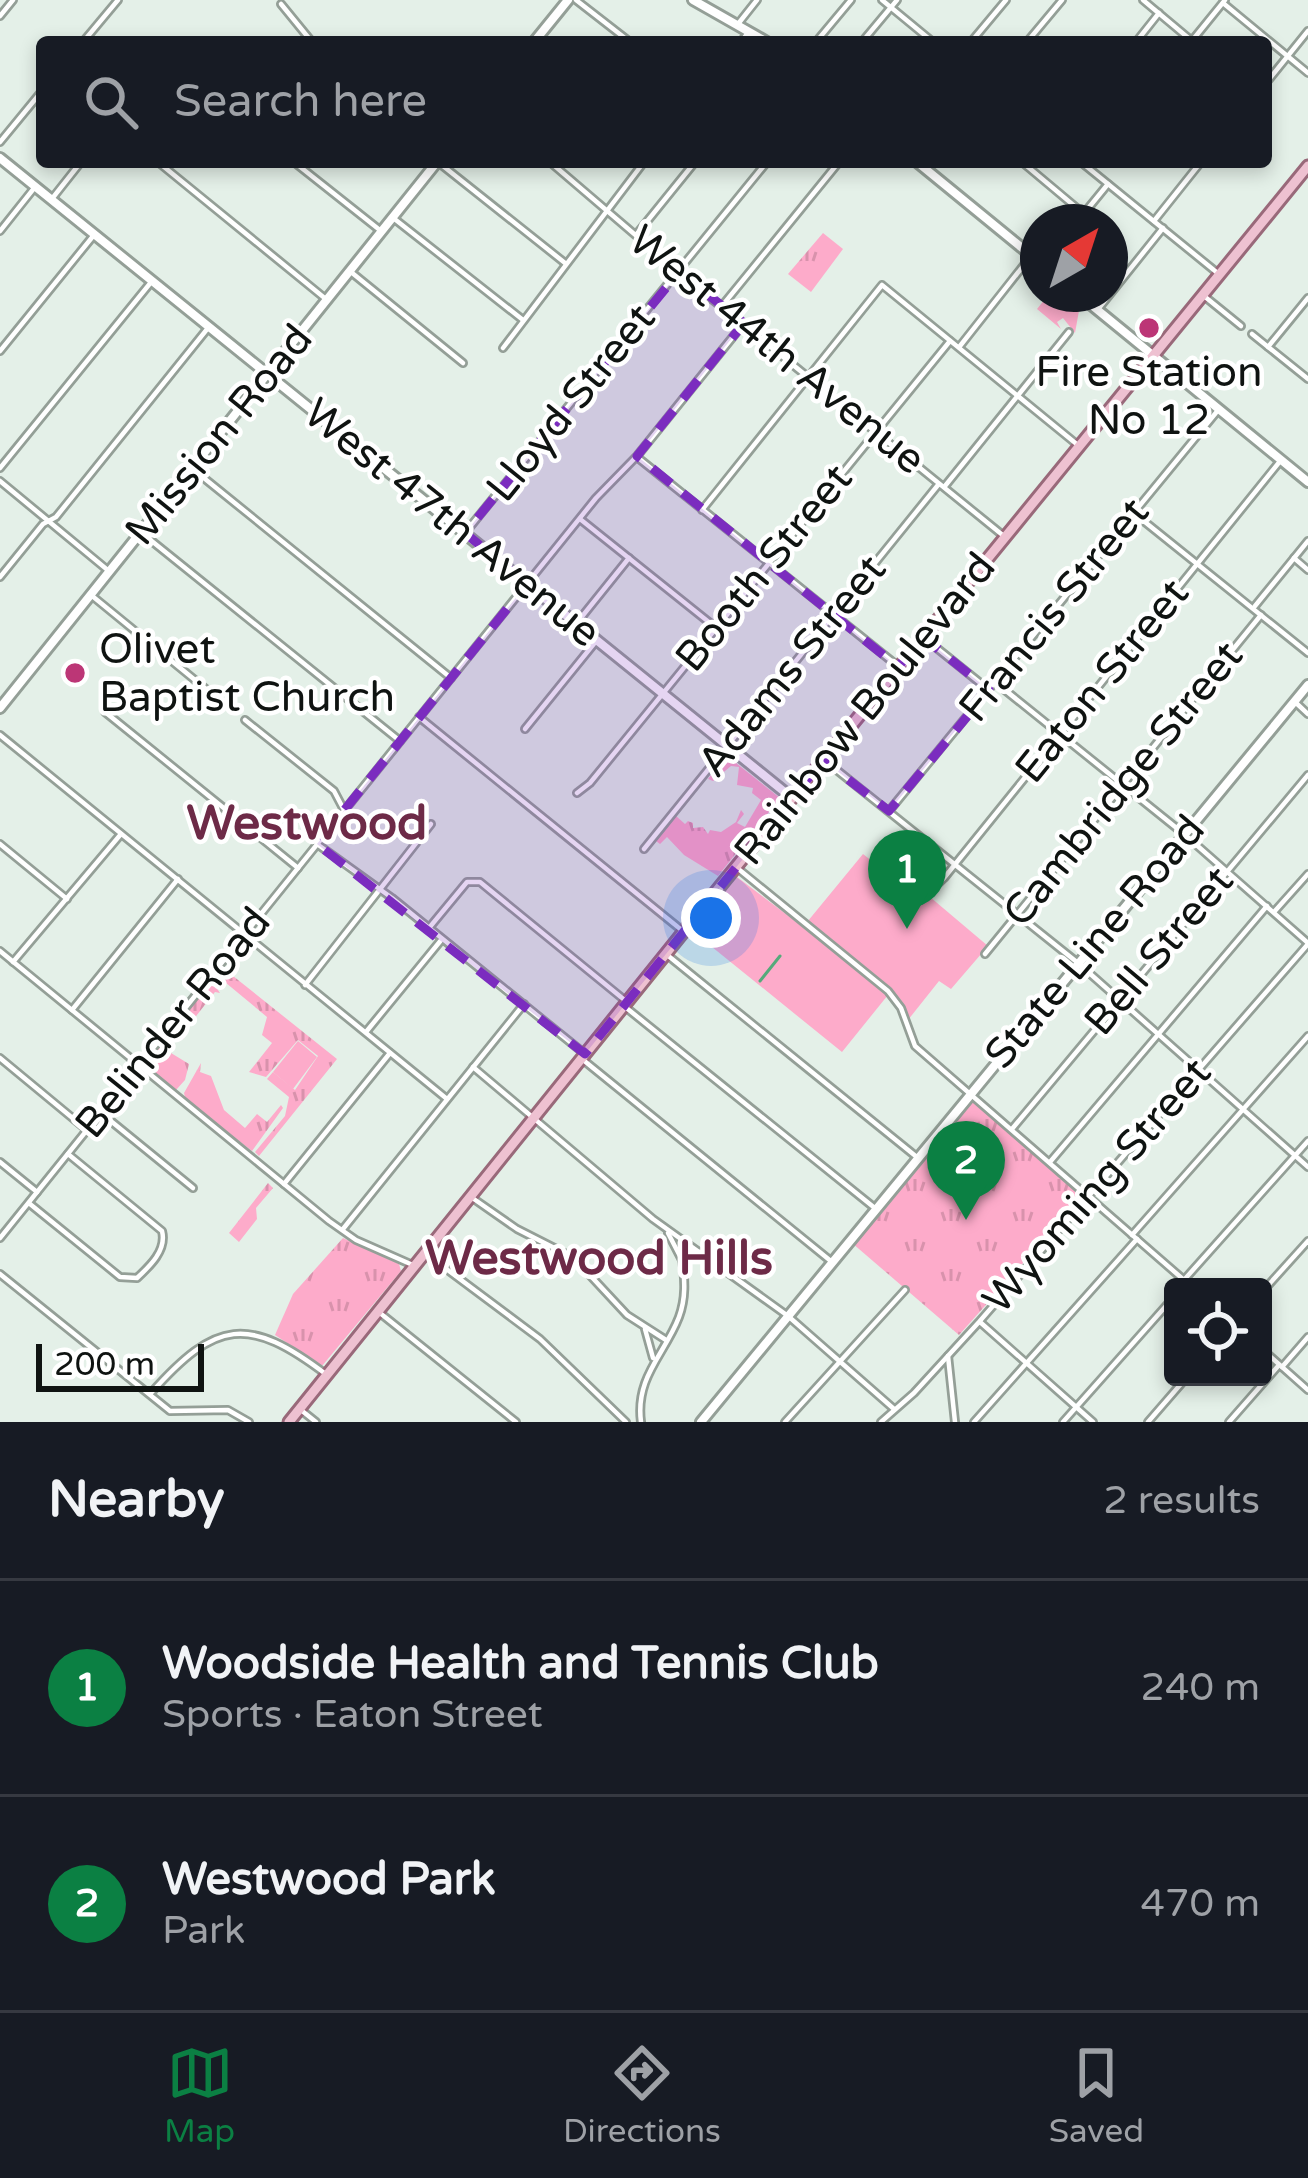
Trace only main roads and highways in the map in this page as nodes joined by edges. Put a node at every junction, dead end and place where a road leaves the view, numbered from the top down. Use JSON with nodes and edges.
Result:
{"nodes":[{"id":1,"x":1308,"y":166,"type":"edge"},
{"id":2,"x":289,"y":1422,"type":"edge"}],
"edges":[{"from":1,"to":2,"type":"main road","name":"Rainbow Boulevard"}]}
